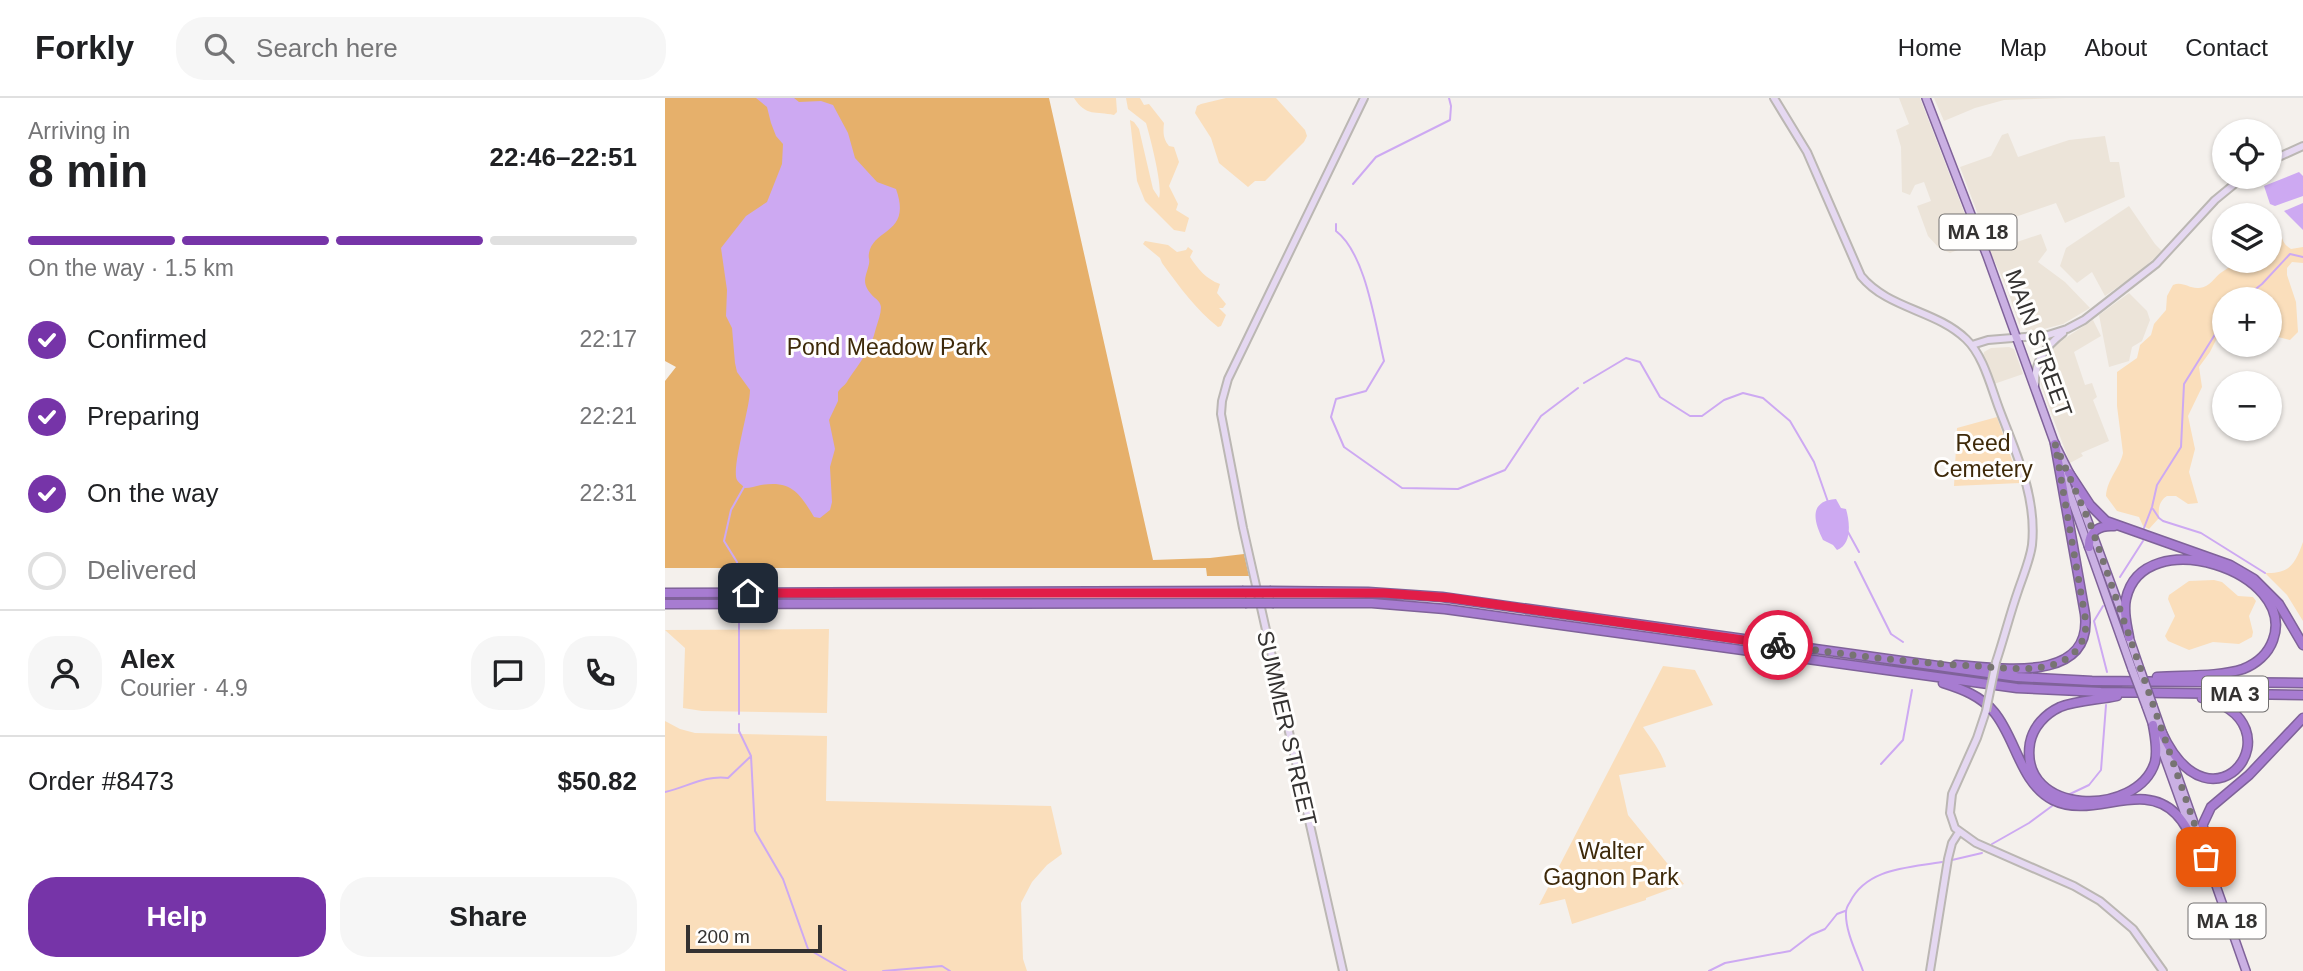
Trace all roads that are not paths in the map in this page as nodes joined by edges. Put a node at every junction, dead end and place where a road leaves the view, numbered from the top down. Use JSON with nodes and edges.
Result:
{"nodes":[{"id":1,"x":1364,"y":98,"type":"edge"},
{"id":2,"x":1774,"y":98,"type":"edge"},
{"id":3,"x":1926,"y":98,"type":"edge"},
{"id":4,"x":2303,"y":146,"type":"edge"},
{"id":5,"x":2282,"y":156,"type":"edge"},
{"id":6,"x":2229,"y":189,"type":"edge"},
{"id":7,"x":2067,"y":329,"type":"junction"},
{"id":8,"x":2017,"y":339,"type":"junction"},
{"id":9,"x":1972,"y":345,"type":"junction"},
{"id":10,"x":2035,"y":389,"type":"junction"},
{"id":11,"x":2055,"y":444,"type":"junction"},
{"id":12,"x":2069,"y":473,"type":"junction"},
{"id":13,"x":2121,"y":527,"type":"junction"},
{"id":14,"x":2093,"y":532,"type":"junction"},
{"id":15,"x":2089,"y":547,"type":"junction"},
{"id":16,"x":665,"y":593,"type":"edge"},
{"id":17,"x":665,"y":604,"type":"edge"},
{"id":18,"x":2129,"y":637,"type":"junction"},
{"id":19,"x":2303,"y":645,"type":"edge"},
{"id":20,"x":1894,"y":661,"type":"junction"},
{"id":21,"x":2136,"y":669,"type":"junction"},
{"id":22,"x":1892,"y":672,"type":"junction"},
{"id":23,"x":2092,"y":681,"type":"junction"},
{"id":24,"x":2303,"y":684,"type":"edge"},
{"id":25,"x":2134,"y":693,"type":"junction"},
{"id":26,"x":2168,"y":693,"type":"junction"},
{"id":27,"x":2303,"y":695,"type":"edge"},
{"id":28,"x":2149,"y":706,"type":"junction"},
{"id":29,"x":2247,"y":715,"type":"dead end"},
{"id":30,"x":2303,"y":718,"type":"edge"},
{"id":31,"x":2153,"y":725,"type":"junction"},
{"id":32,"x":2161,"y":731,"type":"junction"},
{"id":33,"x":2259,"y":752,"type":"dead end"},
{"id":34,"x":1959,"y":832,"type":"junction"},
{"id":35,"x":2201,"y":848,"type":"junction"},
{"id":36,"x":1343,"y":971,"type":"edge"},
{"id":37,"x":1930,"y":971,"type":"edge"},
{"id":38,"x":2163,"y":971,"type":"edge"},
{"id":39,"x":2246,"y":971,"type":"edge"}],
"edges":[{"from":1,"to":36,"type":"street","name":"SUMMER STREET"},
{"from":2,"to":9,"type":"street"},
{"from":3,"to":8,"type":"main road","name":"MAIN STREET","number":"MA 18"},
{"from":4,"to":5,"type":"street"},
{"from":6,"to":7,"type":"street"},
{"from":7,"to":8,"type":"street"},
{"from":7,"to":10,"type":"street"},
{"from":8,"to":9,"type":"street"},
{"from":8,"to":10,"type":"main road","name":"MAIN STREET","number":"MA 18"},
{"from":9,"to":34,"type":"street","bridge":true},
{"from":10,"to":11,"type":"main road","name":"MAIN STREET","number":"MA 18"},
{"from":11,"to":12,"type":"main road","name":"MAIN STREET","number":"MA 18"},
{"from":11,"to":15,"type":"main road","name":"MAIN STREET","number":"MA 18"},
{"from":11,"to":20,"type":"highway"},
{"from":12,"to":13,"type":"highway"},
{"from":12,"to":14,"type":"main road","name":"MAIN STREET","number":"MA 18"},
{"from":13,"to":14,"type":"highway"},
{"from":13,"to":19,"type":"highway"},
{"from":14,"to":15,"type":"highway"},
{"from":14,"to":18,"type":"main road","name":"MAIN STREET","number":"MA 18"},
{"from":15,"to":21,"type":"main road","name":"MAIN STREET","number":"MA 18"},
{"from":16,"to":20,"type":"highway","number":"MA 3","bridge":true},
{"from":17,"to":22,"type":"highway","number":"MA 3","bridge":true},
{"from":18,"to":21,"type":"main road","name":"MAIN STREET","number":"MA 18"},
{"from":18,"to":23,"type":"highway"},
{"from":20,"to":23,"type":"highway","number":"MA 3"},
{"from":21,"to":28,"type":"main road","name":"MAIN STREET","number":"MA 18","bridge":true},
{"from":22,"to":25,"type":"highway","number":"MA 3"},
{"from":22,"to":35,"type":"highway"},
{"from":23,"to":24,"type":"highway","number":"MA 3"},
{"from":25,"to":26,"type":"highway","number":"MA 3"},
{"from":25,"to":31,"type":"highway"},
{"from":26,"to":27,"type":"highway","number":"MA 3"},
{"from":26,"to":29,"type":"highway"},
{"from":28,"to":31,"type":"main road","name":"MAIN STREET","number":"MA 18"},
{"from":28,"to":32,"type":"main road","name":"MAIN STREET","number":"MA 18"},
{"from":30,"to":35,"type":"highway"},
{"from":31,"to":35,"type":"main road","name":"MAIN STREET","number":"MA 18"},
{"from":32,"to":33,"type":"highway"},
{"from":32,"to":35,"type":"main road","name":"MAIN STREET","number":"MA 18"},
{"from":34,"to":37,"type":"street"},
{"from":34,"to":38,"type":"street"},
{"from":35,"to":39,"type":"main road","name":"MAIN STREET","number":"MA 18"}]}
